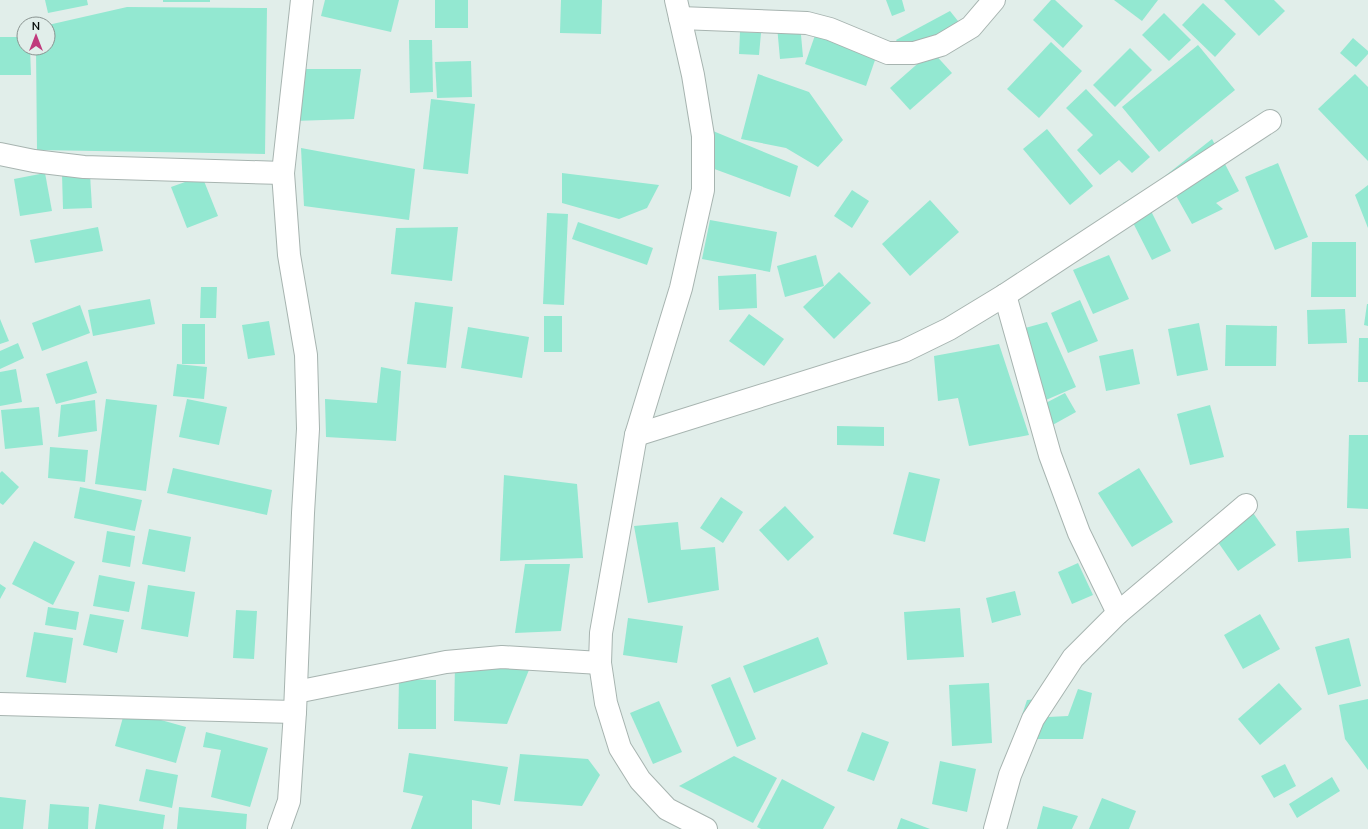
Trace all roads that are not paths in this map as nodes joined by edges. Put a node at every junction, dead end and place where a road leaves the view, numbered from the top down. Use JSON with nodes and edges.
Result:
{"nodes":[{"id":1,"x":302,"y":0,"type":"edge"},
{"id":2,"x":994,"y":0,"type":"edge"},
{"id":3,"x":678,"y":9,"type":"edge"},
{"id":4,"x":1270,"y":122,"type":"dead end"},
{"id":5,"x":0,"y":154,"type":"edge"},
{"id":6,"x":283,"y":173,"type":"junction"},
{"id":7,"x":1006,"y":295,"type":"junction"},
{"id":8,"x":636,"y":434,"type":"junction"},
{"id":9,"x":1246,"y":505,"type":"dead end"},
{"id":10,"x":1118,"y":613,"type":"junction"},
{"id":11,"x":600,"y":663,"type":"junction"},
{"id":12,"x":296,"y":702,"type":"junction"},
{"id":13,"x":0,"y":704,"type":"edge"},
{"id":14,"x":279,"y":829,"type":"edge"},
{"id":15,"x":706,"y":829,"type":"edge"},
{"id":16,"x":995,"y":829,"type":"edge"}],
"edges":[{"from":1,"to":6,"type":"street"},
{"from":2,"to":3,"type":"street"},
{"from":3,"to":8,"type":"street"},
{"from":4,"to":7,"type":"street"},
{"from":5,"to":6,"type":"street"},
{"from":6,"to":12,"type":"street"},
{"from":7,"to":8,"type":"street"},
{"from":7,"to":10,"type":"street"},
{"from":8,"to":11,"type":"street"},
{"from":9,"to":10,"type":"street"},
{"from":10,"to":16,"type":"street"},
{"from":11,"to":12,"type":"street"},
{"from":11,"to":15,"type":"street"},
{"from":12,"to":13,"type":"street"},
{"from":12,"to":14,"type":"street"}]}
